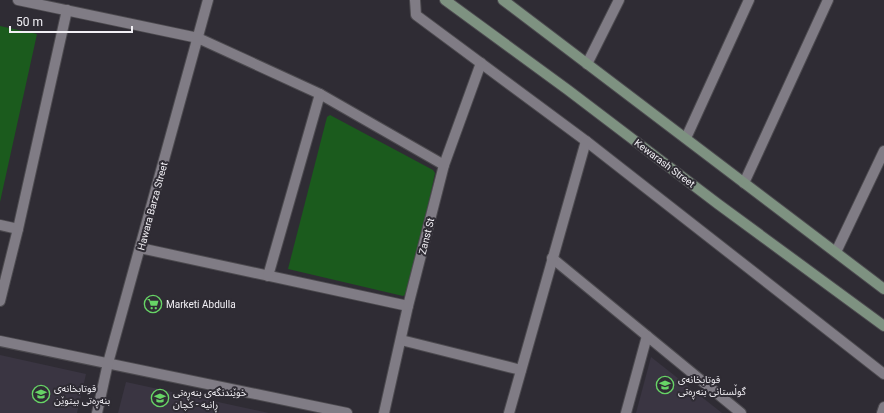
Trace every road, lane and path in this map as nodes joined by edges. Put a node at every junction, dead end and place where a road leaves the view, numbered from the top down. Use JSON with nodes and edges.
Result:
{"nodes":[{"id":1,"x":18,"y":0,"type":"edge"},
{"id":2,"x":208,"y":0,"type":"edge"},
{"id":3,"x":415,"y":0,"type":"edge"},
{"id":4,"x":445,"y":0,"type":"edge"},
{"id":5,"x":503,"y":0,"type":"edge"},
{"id":6,"x":619,"y":0,"type":"edge"},
{"id":7,"x":750,"y":0,"type":"edge"},
{"id":8,"x":828,"y":0,"type":"edge"},
{"id":9,"x":67,"y":10,"type":"junction"},
{"id":10,"x":198,"y":38,"type":"junction"},
{"id":11,"x":481,"y":63,"type":"junction"},
{"id":12,"x":588,"y":64,"type":"junction"},
{"id":13,"x":320,"y":94,"type":"junction"},
{"id":14,"x":686,"y":138,"type":"junction"},
{"id":15,"x":586,"y":140,"type":"junction"},
{"id":16,"x":884,"y":151,"type":"edge"},
{"id":17,"x":444,"y":165,"type":"junction"},
{"id":18,"x":744,"y":182,"type":"junction"},
{"id":19,"x":0,"y":225,"type":"edge"},
{"id":20,"x":18,"y":229,"type":"junction"},
{"id":21,"x":140,"y":248,"type":"junction"},
{"id":22,"x":836,"y":252,"type":"junction"},
{"id":23,"x":552,"y":258,"type":"junction"},
{"id":24,"x":268,"y":276,"type":"junction"},
{"id":25,"x":884,"y":289,"type":"edge"},
{"id":26,"x":0,"y":301,"type":"edge"},
{"id":27,"x":408,"y":306,"type":"junction"},
{"id":28,"x":884,"y":326,"type":"edge"},
{"id":29,"x":647,"y":336,"type":"junction"},
{"id":30,"x":401,"y":340,"type":"junction"},
{"id":31,"x":0,"y":341,"type":"edge"},
{"id":32,"x":108,"y":363,"type":"junction"},
{"id":33,"x":521,"y":370,"type":"junction"},
{"id":34,"x":884,"y":374,"type":"edge"},
{"id":35,"x":884,"y":406,"type":"edge"},
{"id":36,"x":97,"y":413,"type":"edge"},
{"id":37,"x":347,"y":413,"type":"edge"},
{"id":38,"x":384,"y":413,"type":"edge"},
{"id":39,"x":509,"y":413,"type":"edge"},
{"id":40,"x":626,"y":413,"type":"edge"},
{"id":41,"x":742,"y":413,"type":"edge"},
{"id":42,"x":882,"y":413,"type":"edge"}],
"edges":[{"from":1,"to":9,"type":"street"},
{"from":2,"to":10,"type":"street","name":"Hawara Barza Street"},
{"from":3,"to":11,"type":"street"},
{"from":4,"to":28,"type":"main road","name":"Kewarash Street"},
{"from":5,"to":12,"type":"main road"},
{"from":6,"to":12,"type":"street"},
{"from":7,"to":14,"type":"street"},
{"from":8,"to":18,"type":"street"},
{"from":9,"to":10,"type":"street"},
{"from":9,"to":20,"type":"street"},
{"from":10,"to":13,"type":"street"},
{"from":10,"to":21,"type":"street","name":"Hawara Barza Street"},
{"from":11,"to":15,"type":"street"},
{"from":11,"to":17,"type":"street","name":"Zanst St"},
{"from":12,"to":14,"type":"main road"},
{"from":13,"to":17,"type":"street"},
{"from":13,"to":24,"type":"street"},
{"from":14,"to":18,"type":"main road"},
{"from":15,"to":23,"type":"street"},
{"from":15,"to":34,"type":"street"},
{"from":16,"to":22,"type":"street"},
{"from":17,"to":27,"type":"street","name":"Zanst St"},
{"from":18,"to":22,"type":"main road"},
{"from":19,"to":20,"type":"street"},
{"from":20,"to":26,"type":"street"},
{"from":21,"to":24,"type":"street"},
{"from":21,"to":32,"type":"street","name":"Hawara Barza Street"},
{"from":22,"to":25,"type":"main road"},
{"from":23,"to":29,"type":"street"},
{"from":23,"to":33,"type":"street"},
{"from":24,"to":27,"type":"street"},
{"from":27,"to":30,"type":"street","name":"Zanst St"},
{"from":29,"to":40,"type":"street"},
{"from":29,"to":41,"type":"street"},
{"from":30,"to":33,"type":"street"},
{"from":30,"to":38,"type":"street","name":"Zanst St"},
{"from":31,"to":32,"type":"street"},
{"from":32,"to":36,"type":"street","name":"Hawara Barza Street"},
{"from":32,"to":37,"type":"street"},
{"from":33,"to":39,"type":"street"},
{"from":35,"to":42,"type":"street"}]}
